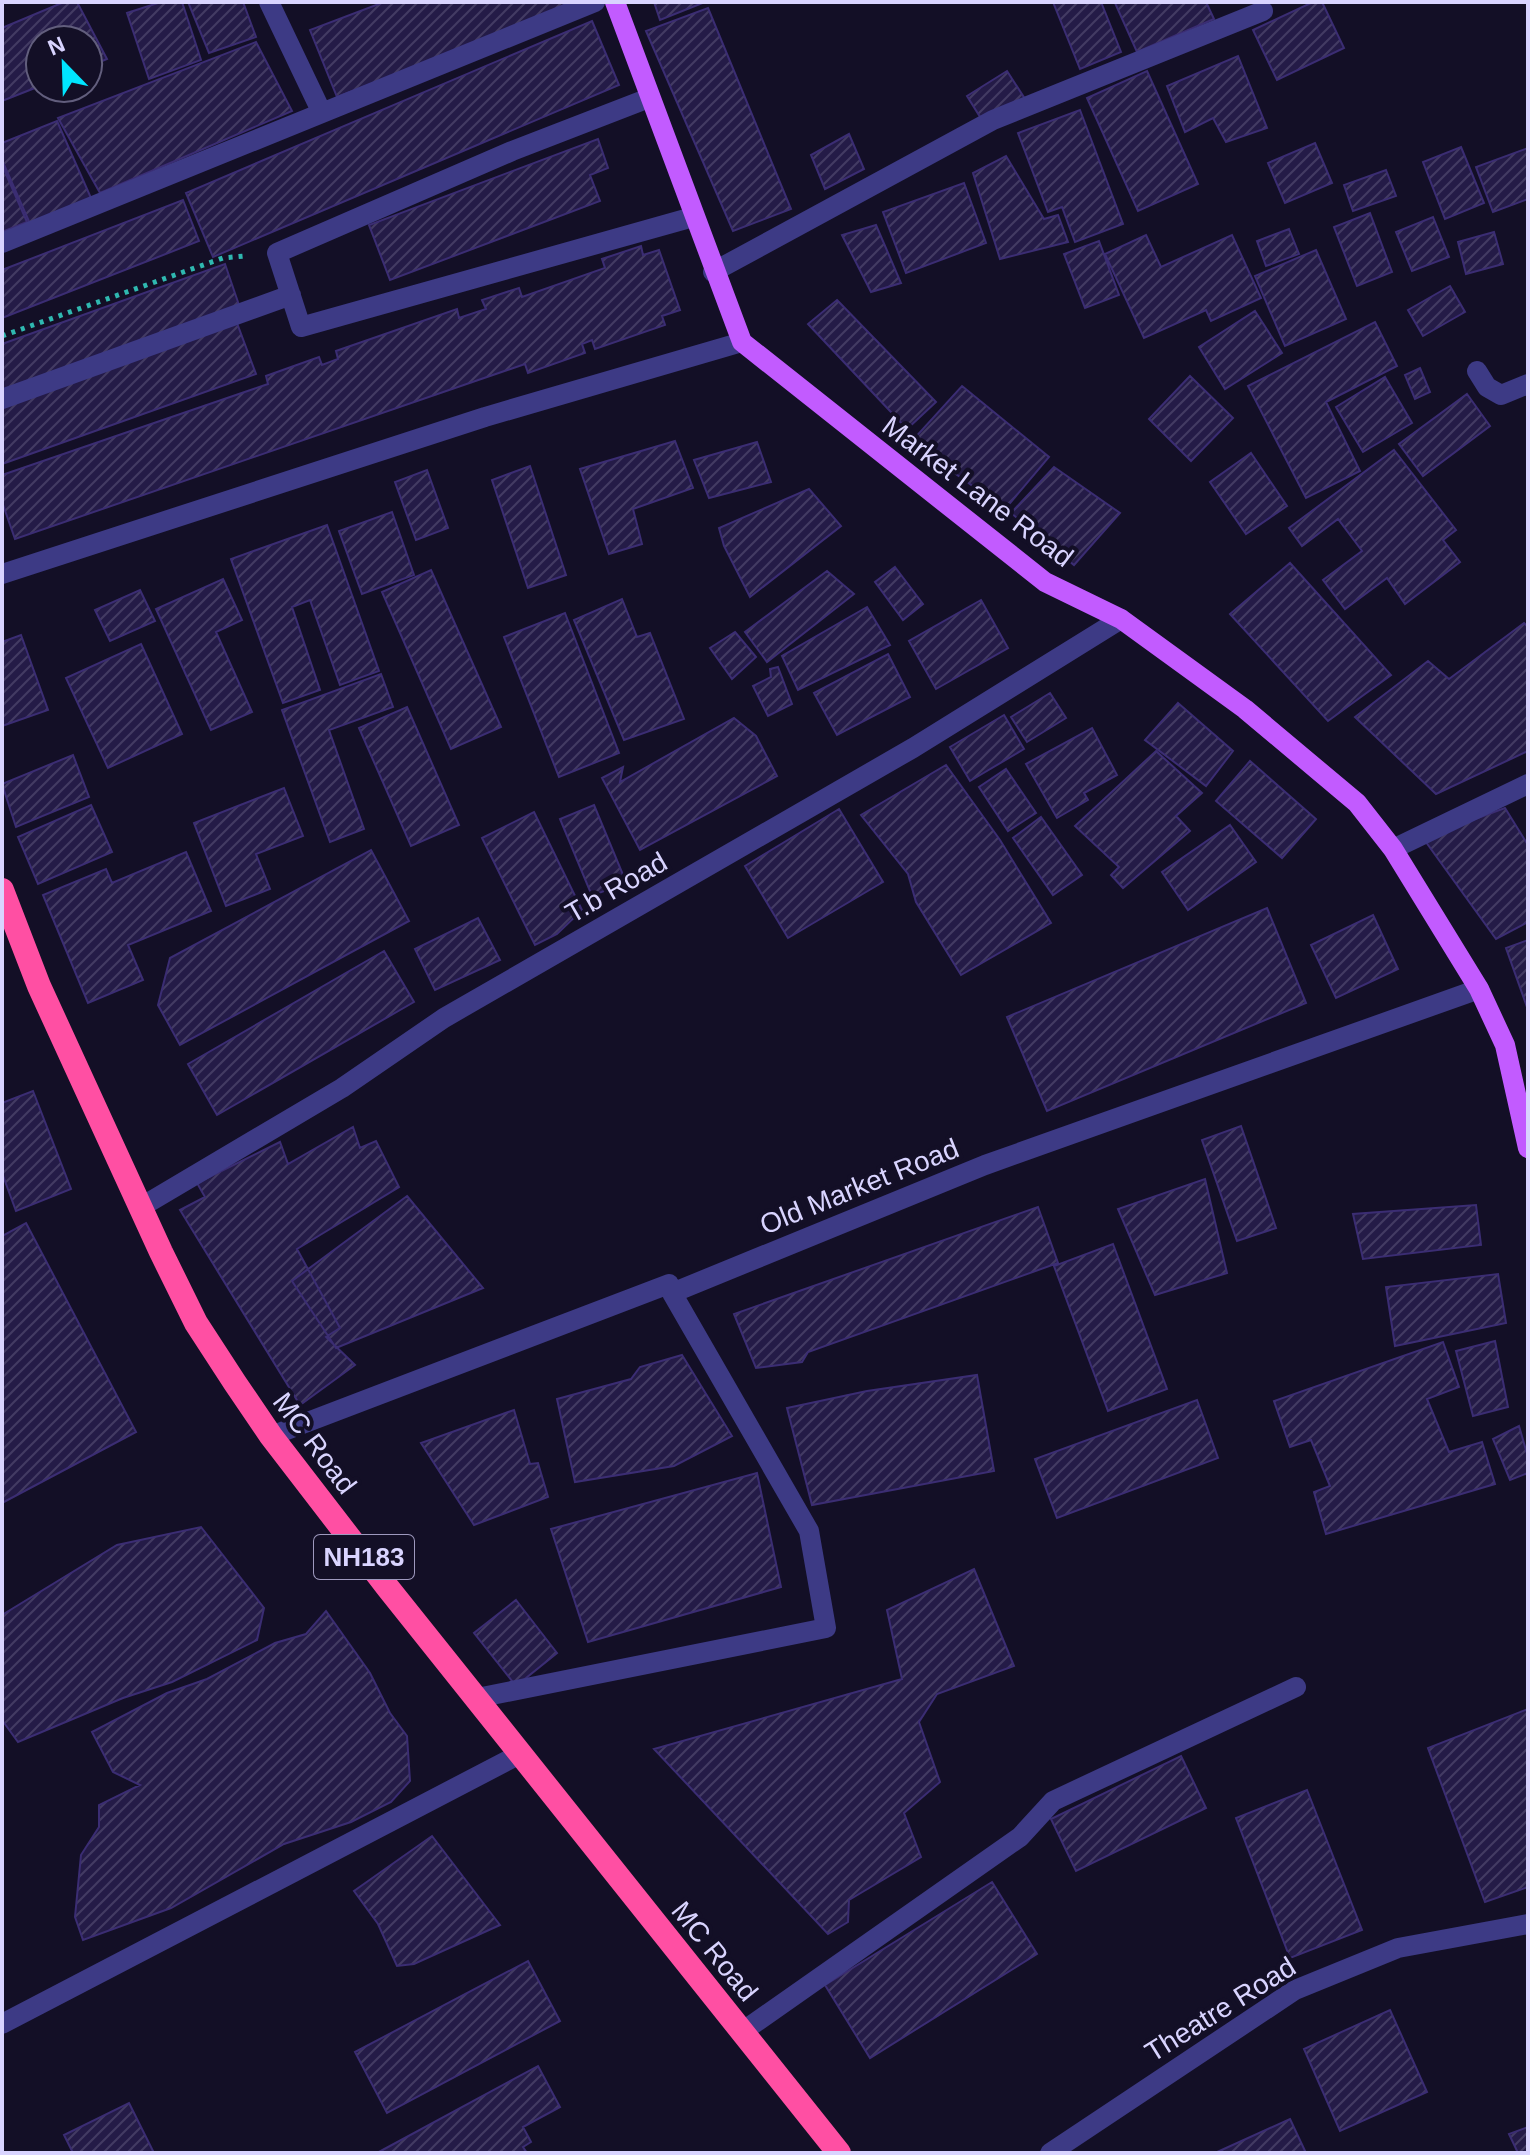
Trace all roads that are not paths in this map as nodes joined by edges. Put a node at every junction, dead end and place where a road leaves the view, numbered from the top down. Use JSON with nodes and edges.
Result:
{"nodes":[{"id":1,"x":269,"y":2,"type":"edge"},
{"id":2,"x":595,"y":2,"type":"edge"},
{"id":3,"x":615,"y":2,"type":"edge"},
{"id":4,"x":1263,"y":11,"type":"dead end"},
{"id":5,"x":649,"y":98,"type":"junction"},
{"id":6,"x":322,"y":113,"type":"junction"},
{"id":7,"x":693,"y":217,"type":"junction"},
{"id":8,"x":2,"y":243,"type":"edge"},
{"id":9,"x":713,"y":272,"type":"junction"},
{"id":10,"x":291,"y":295,"type":"junction"},
{"id":11,"x":742,"y":342,"type":"junction"},
{"id":12,"x":1477,"y":371,"type":"dead end"},
{"id":13,"x":1528,"y":384,"type":"edge"},
{"id":14,"x":2,"y":399,"type":"edge"},
{"id":15,"x":2,"y":574,"type":"edge"},
{"id":16,"x":1121,"y":619,"type":"junction"},
{"id":17,"x":1528,"y":784,"type":"edge"},
{"id":18,"x":1393,"y":849,"type":"junction"},
{"id":19,"x":2,"y":890,"type":"edge"},
{"id":20,"x":1479,"y":989,"type":"junction"},
{"id":21,"x":1528,"y":1148,"type":"edge"},
{"id":22,"x":141,"y":1207,"type":"junction"},
{"id":23,"x":672,"y":1293,"type":"junction"},
{"id":24,"x":271,"y":1436,"type":"junction"},
{"id":25,"x":1296,"y":1687,"type":"dead end"},
{"id":26,"x":477,"y":1698,"type":"junction"},
{"id":27,"x":522,"y":1753,"type":"junction"},
{"id":28,"x":1528,"y":1924,"type":"edge"},
{"id":29,"x":2,"y":2024,"type":"edge"},
{"id":30,"x":742,"y":2032,"type":"junction"},
{"id":31,"x":839,"y":2153,"type":"edge"},
{"id":32,"x":1050,"y":2153,"type":"edge"}],
"edges":[{"from":1,"to":6,"type":"street"},
{"from":2,"to":6,"type":"street"},
{"from":3,"to":5,"type":"main road","name":"Market Lane Road"},
{"from":4,"to":9,"type":"street"},
{"from":5,"to":7,"type":"main road","name":"Market Lane Road"},
{"from":5,"to":10,"type":"street"},
{"from":6,"to":8,"type":"street"},
{"from":7,"to":9,"type":"main road","name":"Market Lane Road"},
{"from":7,"to":10,"type":"street"},
{"from":9,"to":11,"type":"main road","name":"Market Lane Road"},
{"from":10,"to":14,"type":"street"},
{"from":11,"to":15,"type":"street"},
{"from":11,"to":16,"type":"main road","name":"Market Lane Road"},
{"from":12,"to":13,"type":"street"},
{"from":16,"to":18,"type":"main road","name":"Market Lane Road"},
{"from":16,"to":22,"type":"street","name":"T.b Road"},
{"from":17,"to":18,"type":"street"},
{"from":18,"to":20,"type":"main road","name":"Market Lane Road"},
{"from":19,"to":22,"type":"highway","name":"MC Road","number":"NH183"},
{"from":20,"to":21,"type":"main road","name":"Market Lane Road"},
{"from":20,"to":23,"type":"street","name":"Old Market Road"},
{"from":22,"to":24,"type":"highway","name":"MC Road","number":"NH183"},
{"from":23,"to":24,"type":"street","name":"Old Market Road"},
{"from":23,"to":26,"type":"street"},
{"from":24,"to":26,"type":"highway","name":"MC Road","number":"NH183"},
{"from":25,"to":30,"type":"street"},
{"from":26,"to":27,"type":"highway","name":"MC Road","number":"NH183"},
{"from":27,"to":29,"type":"street"},
{"from":27,"to":30,"type":"highway","name":"MC Road","number":"NH183"},
{"from":28,"to":32,"type":"street","name":"Theatre Road"},
{"from":30,"to":31,"type":"highway","name":"MC Road","number":"NH183"}]}
